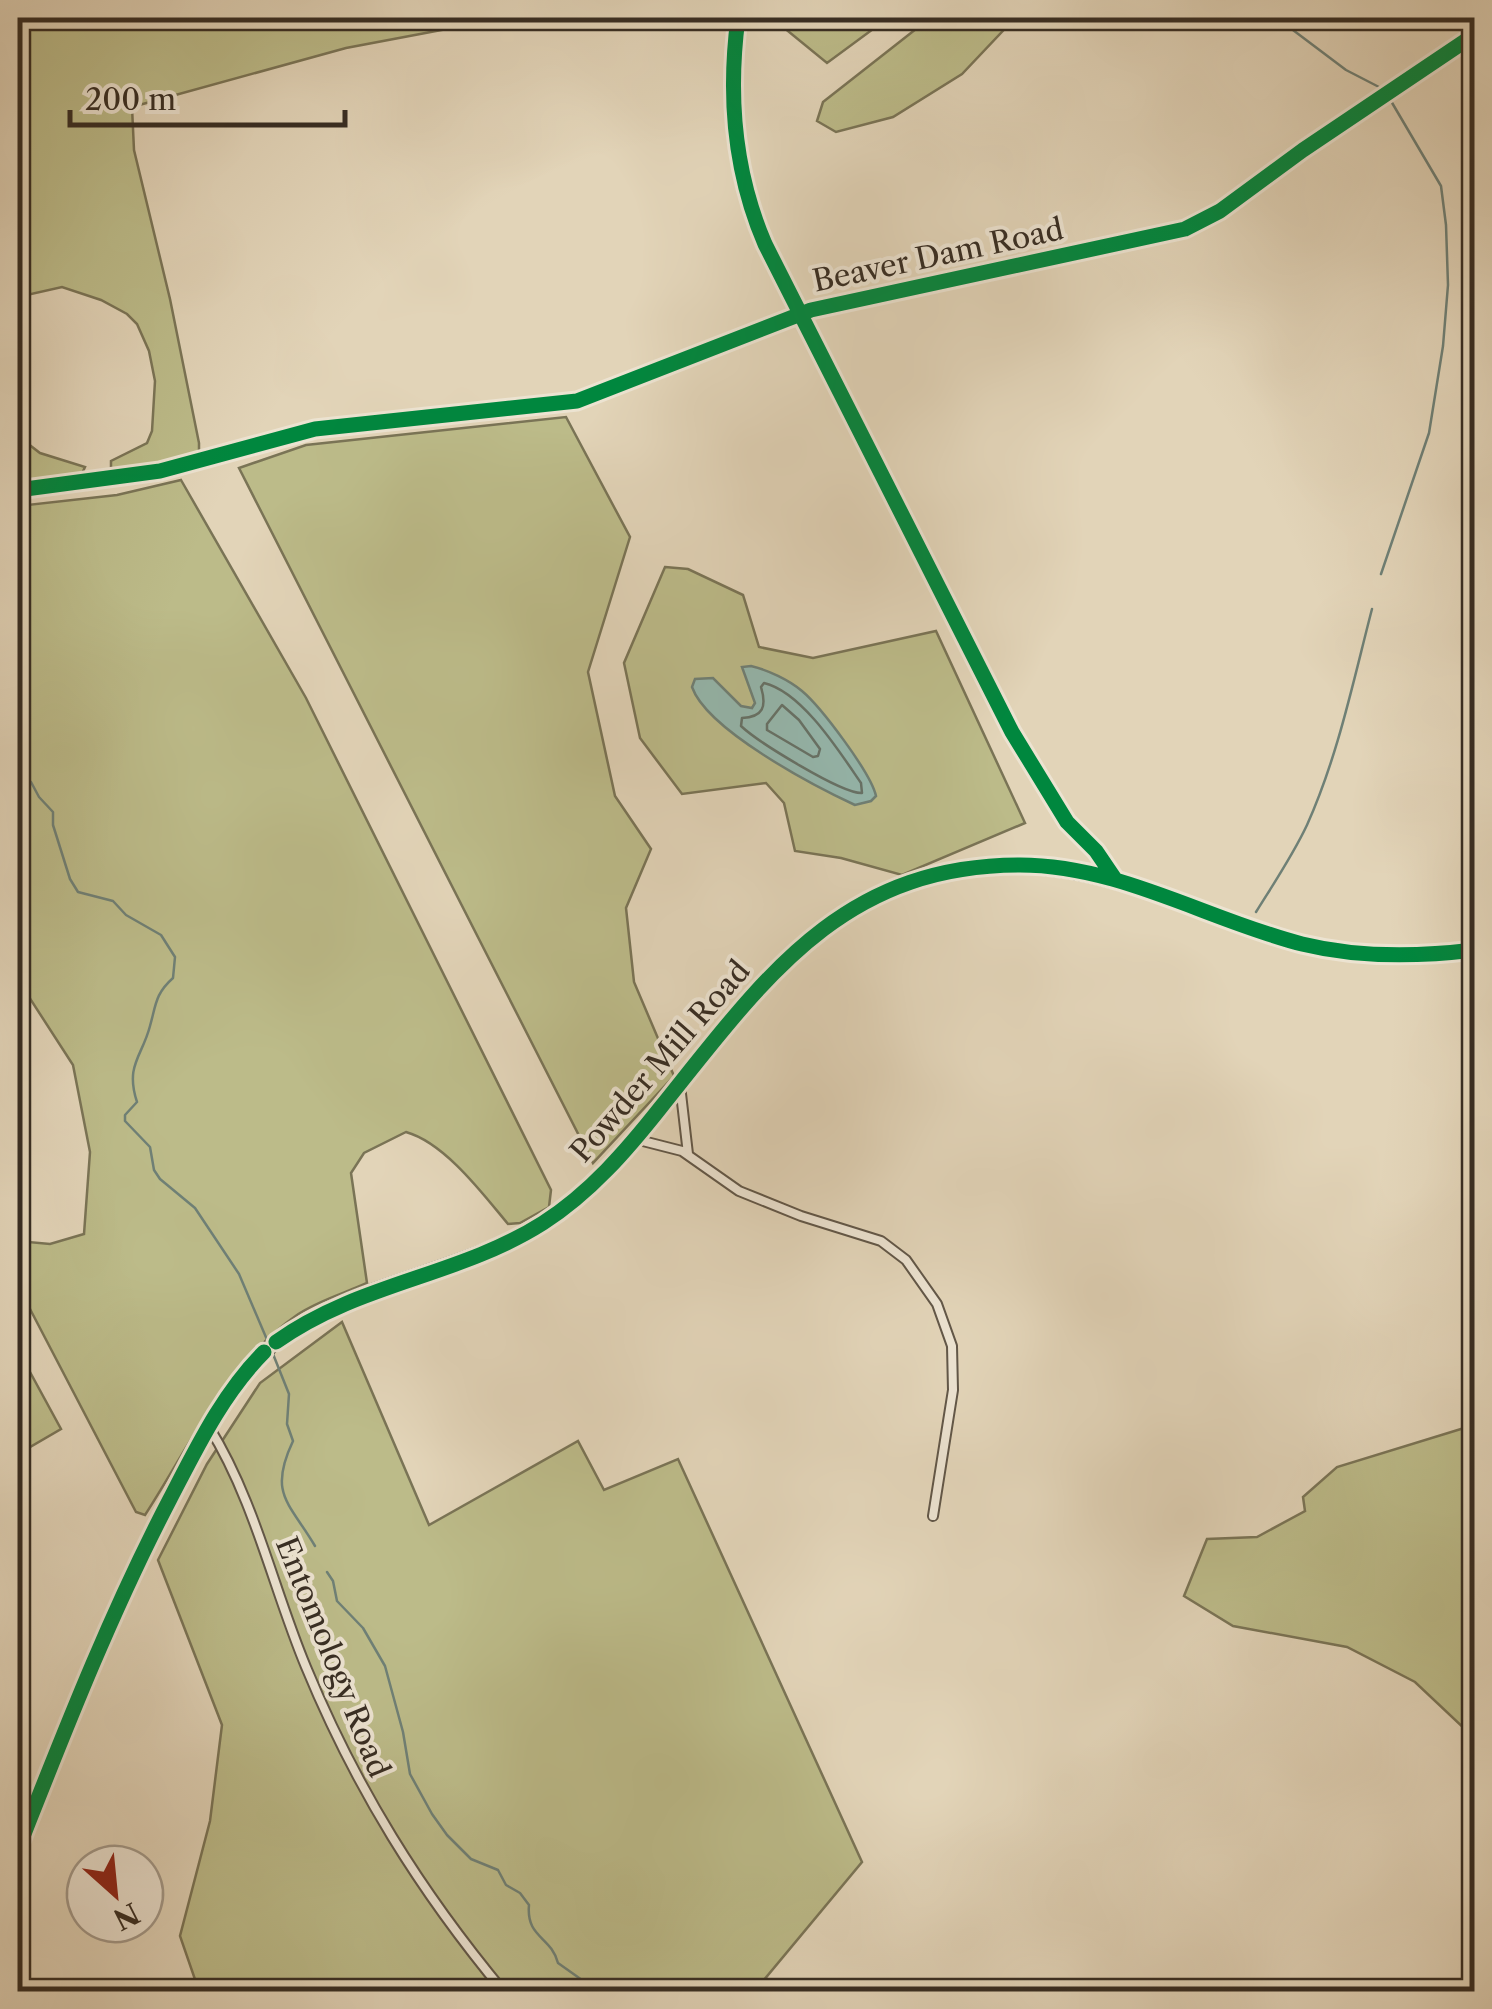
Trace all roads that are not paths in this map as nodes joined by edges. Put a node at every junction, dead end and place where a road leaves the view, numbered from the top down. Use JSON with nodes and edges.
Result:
{"nodes":[{"id":1,"x":1474,"y":35,"type":"edge"},
{"id":2,"x":18,"y":490,"type":"edge"},
{"id":3,"x":1474,"y":950,"type":"edge"},
{"id":4,"x":680,"y":1084,"type":"junction"},
{"id":5,"x":636,"y":1140,"type":"junction"},
{"id":6,"x":688,"y":1154,"type":"junction"},
{"id":7,"x":208,"y":1428,"type":"junction"},
{"id":8,"x":933,"y":1516,"type":"dead end"},
{"id":9,"x":18,"y":1849,"type":"edge"},
{"id":10,"x":504,"y":1992,"type":"edge"}],
"edges":[{"from":1,"to":2,"type":"main road","name":"Beaver Dam Road"},
{"from":3,"to":4,"type":"main road","name":"Powder Mill Road"},
{"from":4,"to":5,"type":"main road","name":"Powder Mill Road"},
{"from":4,"to":6,"type":"street"},
{"from":5,"to":6,"type":"street"},
{"from":5,"to":7,"type":"main road","name":"Powder Mill Road"},
{"from":6,"to":8,"type":"street"},
{"from":7,"to":9,"type":"main road","name":"Powder Mill Road"},
{"from":7,"to":10,"type":"street","name":"Entomology Road"}]}
